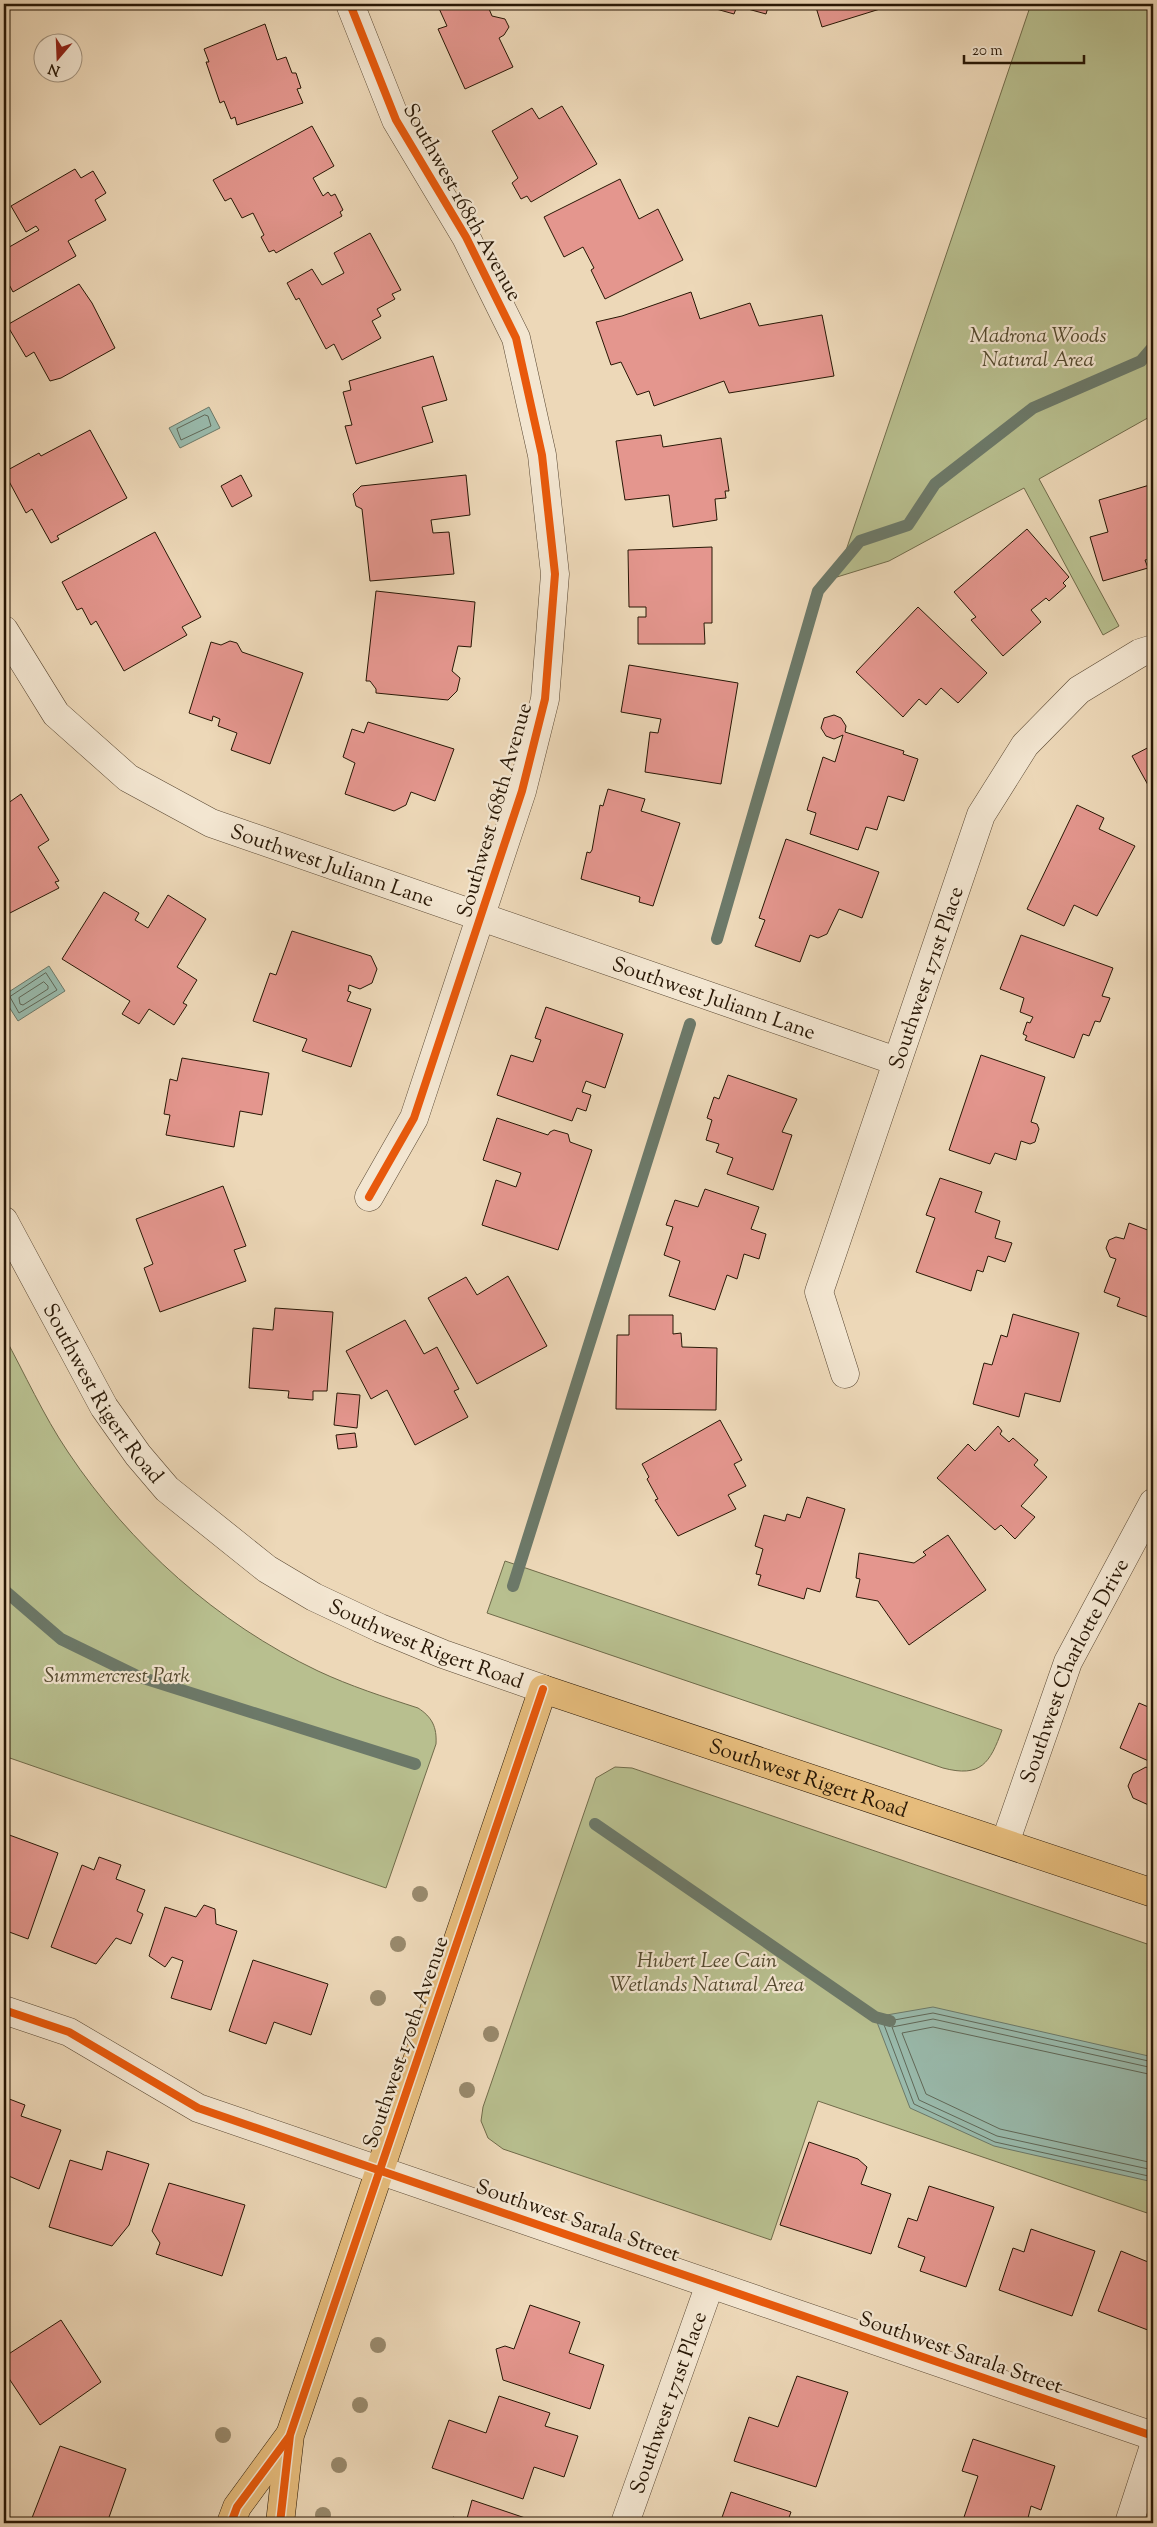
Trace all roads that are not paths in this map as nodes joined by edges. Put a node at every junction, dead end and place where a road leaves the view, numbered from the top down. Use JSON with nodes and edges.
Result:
{"nodes":[{"id":1,"x":350,"y":4,"type":"edge"},
{"id":2,"x":4,"y":630,"type":"edge"},
{"id":3,"x":1153,"y":649,"type":"edge"},
{"id":4,"x":482,"y":917,"type":"junction"},
{"id":5,"x":896,"y":1061,"type":"junction"},
{"id":6,"x":369,"y":1197,"type":"dead end"},
{"id":7,"x":4,"y":1222,"type":"edge"},
{"id":8,"x":845,"y":1374,"type":"dead end"},
{"id":9,"x":1153,"y":1503,"type":"edge"},
{"id":10,"x":543,"y":1688,"type":"junction"},
{"id":11,"x":1005,"y":1843,"type":"junction"},
{"id":12,"x":1153,"y":1893,"type":"edge"},
{"id":13,"x":4,"y":2010,"type":"edge"},
{"id":14,"x":379,"y":2172,"type":"junction"},
{"id":15,"x":710,"y":2284,"type":"junction"},
{"id":16,"x":290,"y":2435,"type":"junction"},
{"id":17,"x":1153,"y":2436,"type":"edge"},
{"id":18,"x":1153,"y":2449,"type":"edge"},
{"id":19,"x":231,"y":2523,"type":"edge"},
{"id":20,"x":280,"y":2523,"type":"edge"},
{"id":21,"x":625,"y":2523,"type":"edge"},
{"id":22,"x":1129,"y":2523,"type":"edge"}],
"edges":[{"from":1,"to":4,"type":"street","name":"Southwest 168th Avenue"},
{"from":2,"to":4,"type":"street","name":"Southwest Juliann Lane"},
{"from":3,"to":5,"type":"street","name":"Southwest 171st Place"},
{"from":4,"to":5,"type":"street","name":"Southwest Juliann Lane"},
{"from":4,"to":6,"type":"street","name":"Southwest 168th Avenue"},
{"from":5,"to":8,"type":"street","name":"Southwest 171st Place"},
{"from":7,"to":10,"type":"street","name":"Southwest Rigert Road"},
{"from":9,"to":11,"type":"street","name":"Southwest Charlotte Drive"},
{"from":10,"to":11,"type":"main road","name":"Southwest Rigert Road"},
{"from":10,"to":14,"type":"main road","name":"Southwest 170th Avenue"},
{"from":11,"to":12,"type":"main road","name":"Southwest Rigert Road"},
{"from":13,"to":14,"type":"street","name":"Southwest Sarala Street"},
{"from":14,"to":15,"type":"street","name":"Southwest Sarala Street"},
{"from":14,"to":16,"type":"main road","name":"Southwest 170th Avenue"},
{"from":15,"to":17,"type":"street","name":"Southwest Sarala Street"},
{"from":15,"to":21,"type":"street","name":"Southwest 171st Place"},
{"from":16,"to":19,"type":"main road","name":"Southwest 170th Avenue"},
{"from":16,"to":20,"type":"main road","name":"Southwest 170th Avenue"},
{"from":18,"to":22,"type":"street"}]}
